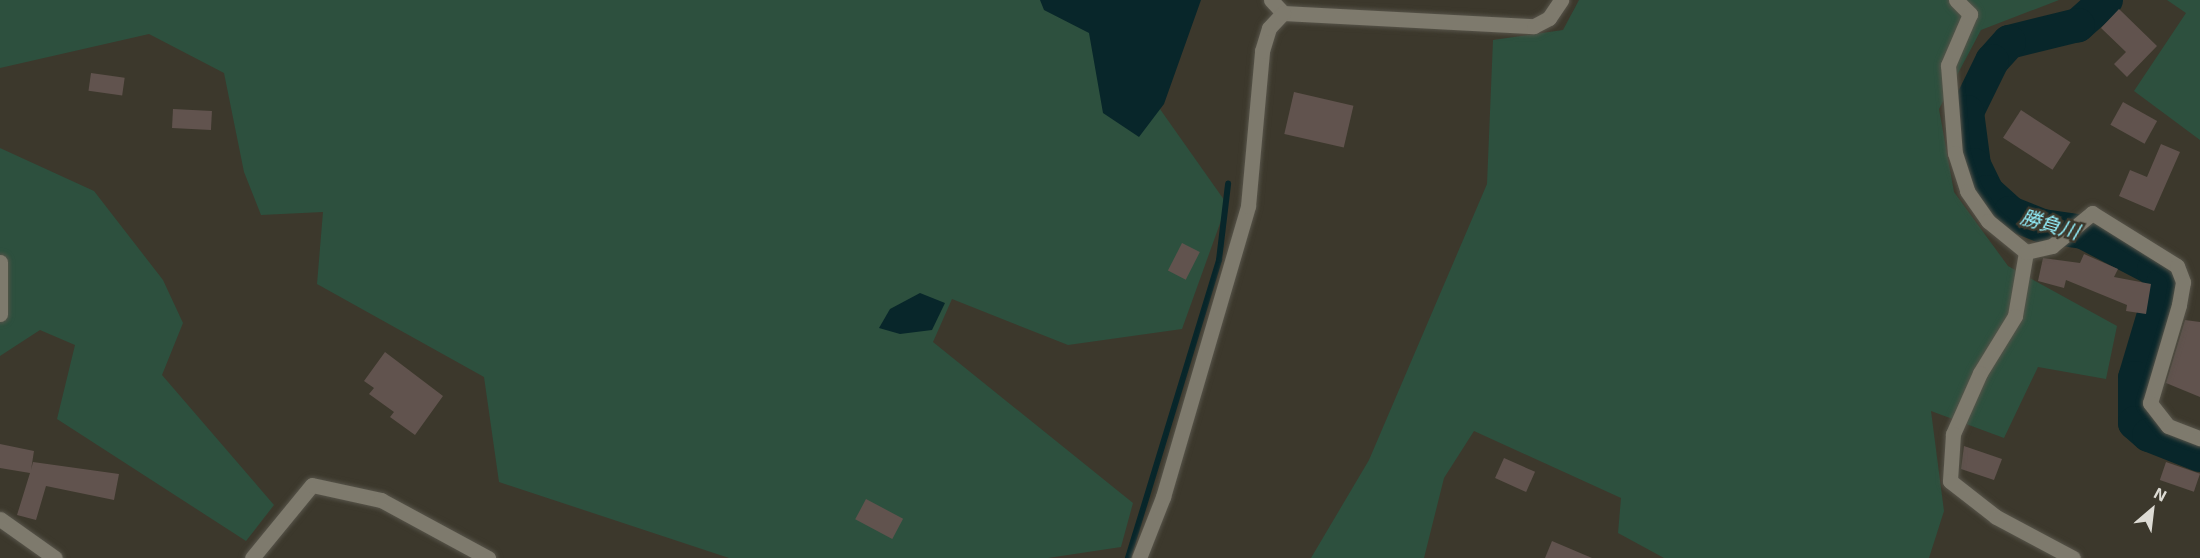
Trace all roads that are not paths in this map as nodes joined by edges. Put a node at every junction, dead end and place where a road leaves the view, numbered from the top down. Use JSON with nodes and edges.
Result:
{"nodes":[{"id":1,"x":1271,"y":0,"type":"edge"},
{"id":2,"x":1561,"y":0,"type":"edge"},
{"id":3,"x":1956,"y":0,"type":"edge"},
{"id":4,"x":1283,"y":13,"type":"junction"},
{"id":5,"x":2026,"y":252,"type":"junction"},
{"id":6,"x":0,"y":262,"type":"edge"},
{"id":7,"x":0,"y":314,"type":"edge"},
{"id":8,"x":2200,"y":438,"type":"edge"},
{"id":9,"x":0,"y":519,"type":"edge"},
{"id":10,"x":56,"y":558,"type":"edge"},
{"id":11,"x":252,"y":558,"type":"edge"},
{"id":12,"x":488,"y":558,"type":"edge"},
{"id":13,"x":1139,"y":558,"type":"edge"},
{"id":14,"x":2073,"y":558,"type":"edge"}],
"edges":[{"from":1,"to":4,"type":"street"},
{"from":2,"to":4,"type":"street"},
{"from":3,"to":5,"type":"street"},
{"from":4,"to":13,"type":"street"},
{"from":5,"to":8,"type":"street"},
{"from":5,"to":14,"type":"street"},
{"from":6,"to":7,"type":"street"},
{"from":9,"to":10,"type":"street"},
{"from":11,"to":12,"type":"street"}]}
